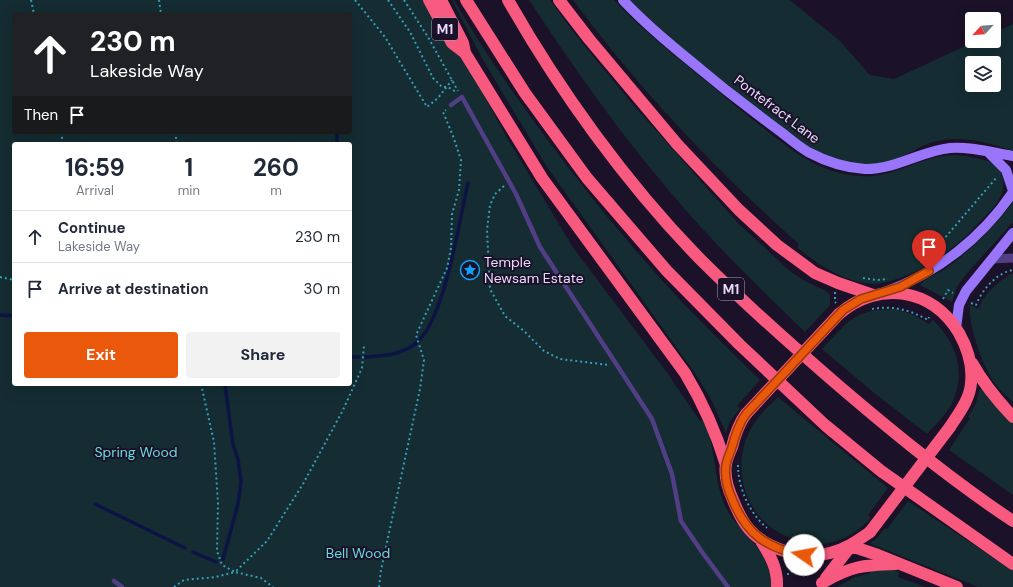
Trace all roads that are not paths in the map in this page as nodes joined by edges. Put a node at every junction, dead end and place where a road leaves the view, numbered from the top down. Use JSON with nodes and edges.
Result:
{"nodes":[{"id":1,"x":429,"y":0,"type":"edge"},
{"id":2,"x":441,"y":0,"type":"edge"},
{"id":3,"x":466,"y":0,"type":"edge"},
{"id":4,"x":508,"y":0,"type":"edge"},
{"id":5,"x":559,"y":0,"type":"edge"},
{"id":6,"x":623,"y":0,"type":"edge"},
{"id":7,"x":465,"y":53,"type":"junction"},
{"id":8,"x":451,"y":105,"type":"road end"},
{"id":9,"x":988,"y":152,"type":"junction"},
{"id":10,"x":1013,"y":156,"type":"edge"},
{"id":11,"x":1013,"y":192,"type":"edge"},
{"id":12,"x":1013,"y":233,"type":"edge"},
{"id":13,"x":1013,"y":258,"type":"edge"},
{"id":14,"x":992,"y":259,"type":"junction"},
{"id":15,"x":876,"y":294,"type":"junction"},
{"id":16,"x":956,"y":328,"type":"junction"},
{"id":17,"x":971,"y":362,"type":"junction"},
{"id":18,"x":1013,"y":416,"type":"edge"},
{"id":19,"x":726,"y":465,"type":"junction"},
{"id":20,"x":1013,"y":521,"type":"edge"},
{"id":21,"x":759,"y":538,"type":"junction"},
{"id":22,"x":851,"y":546,"type":"junction"},
{"id":23,"x":901,"y":564,"type":"junction"},
{"id":24,"x":1013,"y":564,"type":"edge"},
{"id":25,"x":114,"y":580,"type":"dead end"},
{"id":26,"x":777,"y":581,"type":"edge"},
{"id":27,"x":821,"y":585,"type":"edge"},
{"id":28,"x":122,"y":587,"type":"edge"},
{"id":29,"x":728,"y":587,"type":"edge"},
{"id":30,"x":957,"y":587,"type":"edge"}],
"edges":[{"from":1,"to":7,"type":"highway","number":"M1"},
{"from":2,"to":7,"type":"highway","number":"M1"},
{"from":3,"to":24,"type":"highway","number":"M1"},
{"from":4,"to":20,"type":"highway","number":"M1"},
{"from":5,"to":15,"type":"highway"},
{"from":6,"to":9,"type":"street","name":"Pontefract Lane"},
{"from":7,"to":19,"type":"highway","number":"M1"},
{"from":8,"to":29,"type":"lane"},
{"from":9,"to":10,"type":"street","name":"Pontefract Lane"},
{"from":9,"to":11,"type":"street"},
{"from":11,"to":15,"type":"street"},
{"from":12,"to":14,"type":"street"},
{"from":13,"to":14,"type":"street"},
{"from":14,"to":16,"type":"street"},
{"from":15,"to":16,"type":"highway"},
{"from":15,"to":19,"type":"highway","bridge":true},
{"from":16,"to":17,"type":"highway"},
{"from":17,"to":18,"type":"highway"},
{"from":17,"to":22,"type":"highway","bridge":true},
{"from":19,"to":21,"type":"highway"},
{"from":21,"to":22,"type":"highway"},
{"from":21,"to":26,"type":"highway"},
{"from":22,"to":23,"type":"highway"},
{"from":22,"to":27,"type":"highway"},
{"from":23,"to":27,"type":"highway"},
{"from":23,"to":30,"type":"highway"},
{"from":25,"to":28,"type":"lane"}]}
